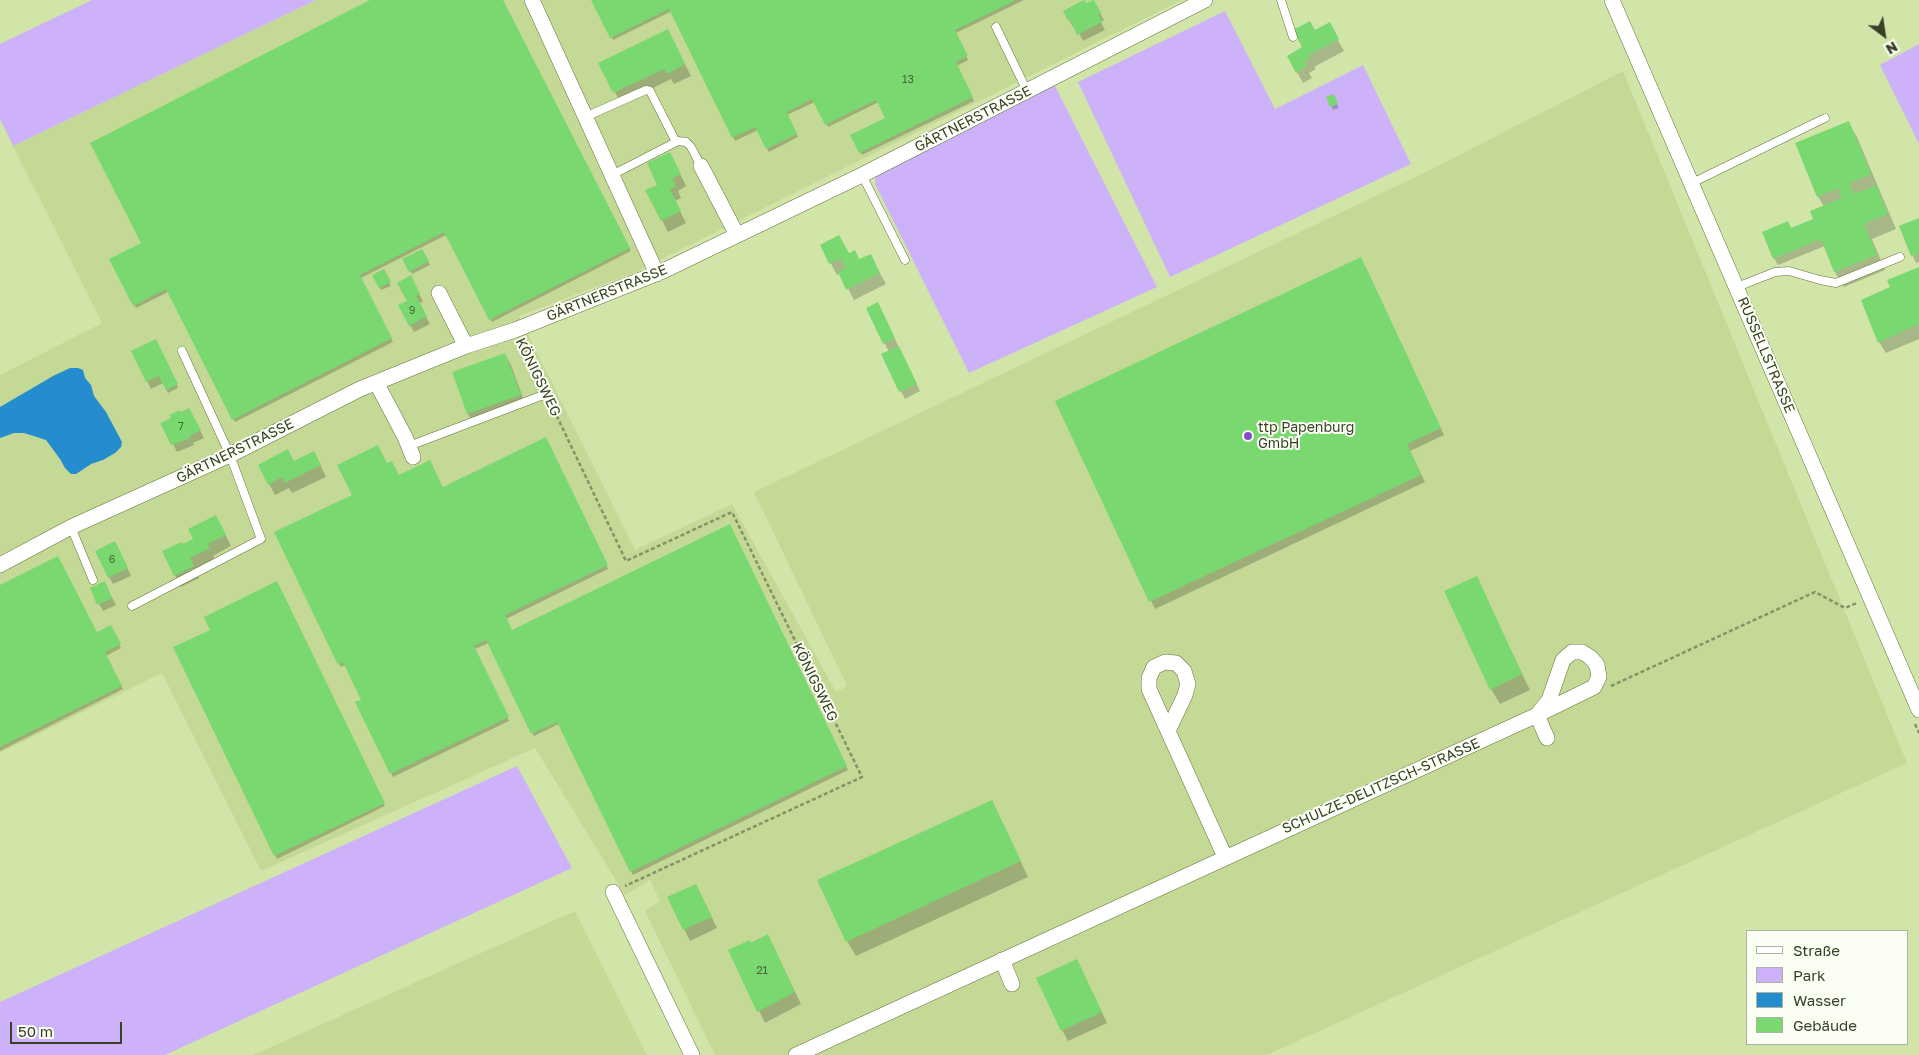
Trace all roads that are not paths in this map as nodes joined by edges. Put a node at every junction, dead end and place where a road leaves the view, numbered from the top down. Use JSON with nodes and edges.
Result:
{"nodes":[{"id":1,"x":532,"y":0,"type":"edge"},
{"id":2,"x":1205,"y":0,"type":"edge"},
{"id":3,"x":1281,"y":0,"type":"edge"},
{"id":4,"x":1612,"y":0,"type":"edge"},
{"id":5,"x":996,"y":27,"type":"dead end"},
{"id":6,"x":1293,"y":37,"type":"dead end"},
{"id":7,"x":1027,"y":91,"type":"junction"},
{"id":8,"x":585,"y":116,"type":"junction"},
{"id":9,"x":1825,"y":118,"type":"dead end"},
{"id":10,"x":676,"y":142,"type":"junction"},
{"id":11,"x":701,"y":166,"type":"joint"},
{"id":12,"x":612,"y":175,"type":"junction"},
{"id":13,"x":862,"y":175,"type":"junction"},
{"id":14,"x":1692,"y":183,"type":"junction"},
{"id":15,"x":738,"y":235,"type":"junction"},
{"id":16,"x":1900,"y":257,"type":"dead end"},
{"id":17,"x":904,"y":260,"type":"dead end"},
{"id":18,"x":657,"y":274,"type":"junction"},
{"id":19,"x":1737,"y":287,"type":"junction"},
{"id":20,"x":439,"y":293,"type":"dead end"},
{"id":21,"x":466,"y":346,"type":"junction"},
{"id":22,"x":182,"y":351,"type":"dead end"},
{"id":23,"x":376,"y":384,"type":"junction"},
{"id":24,"x":546,"y":394,"type":"road end"},
{"id":25,"x":411,"y":452,"type":"joint"},
{"id":26,"x":230,"y":455,"type":"junction"},
{"id":27,"x":71,"y":527,"type":"junction"},
{"id":28,"x":0,"y":565,"type":"edge"},
{"id":29,"x":93,"y":580,"type":"dead end"},
{"id":30,"x":132,"y":606,"type":"dead end"},
{"id":31,"x":1919,"y":710,"type":"edge"},
{"id":32,"x":1537,"y":715,"type":"junction"},
{"id":33,"x":1168,"y":731,"type":"dead end"},
{"id":34,"x":1547,"y":738,"type":"dead end"},
{"id":35,"x":1225,"y":857,"type":"junction"},
{"id":36,"x":613,"y":892,"type":"road end"},
{"id":37,"x":1002,"y":960,"type":"junction"},
{"id":38,"x":1012,"y":984,"type":"dead end"},
{"id":39,"x":692,"y":1055,"type":"edge"},
{"id":40,"x":796,"y":1055,"type":"edge"}],
"edges":[{"from":1,"to":8,"type":"street"},
{"from":2,"to":7,"type":"street","name":"GÄRTNERSTRASSE"},
{"from":3,"to":6,"type":"lane"},
{"from":4,"to":14,"type":"street","name":"RUSSELLSTRASSE"},
{"from":5,"to":7,"type":"lane"},
{"from":7,"to":13,"type":"street","name":"GÄRTNERSTRASSE"},
{"from":8,"to":10,"type":"lane"},
{"from":8,"to":12,"type":"street"},
{"from":9,"to":14,"type":"lane"},
{"from":10,"to":11,"type":"lane"},
{"from":10,"to":12,"type":"lane"},
{"from":11,"to":15,"type":"street"},
{"from":12,"to":18,"type":"street"},
{"from":13,"to":15,"type":"street","name":"GÄRTNERSTRASSE"},
{"from":13,"to":17,"type":"lane"},
{"from":14,"to":19,"type":"street","name":"RUSSELLSTRASSE"},
{"from":15,"to":18,"type":"street","name":"GÄRTNERSTRASSE"},
{"from":16,"to":19,"type":"lane"},
{"from":18,"to":21,"type":"street","name":"GÄRTNERSTRASSE"},
{"from":19,"to":31,"type":"street","name":"RUSSELLSTRASSE"},
{"from":20,"to":21,"type":"street"},
{"from":21,"to":23,"type":"street","name":"GÄRTNERSTRASSE"},
{"from":22,"to":26,"type":"lane"},
{"from":23,"to":25,"type":"street"},
{"from":23,"to":26,"type":"street","name":"GÄRTNERSTRASSE"},
{"from":24,"to":25,"type":"lane"},
{"from":26,"to":27,"type":"street","name":"GÄRTNERSTRASSE"},
{"from":26,"to":30,"type":"lane"},
{"from":27,"to":28,"type":"street","name":"GÄRTNERSTRASSE"},
{"from":27,"to":29,"type":"lane"},
{"from":32,"to":32,"type":"street","name":"SCHULZE-DELITZSCH-STRASSE"},
{"from":32,"to":34,"type":"street"},
{"from":32,"to":35,"type":"street","name":"SCHULZE-DELITZSCH-STRASSE"},
{"from":33,"to":35,"type":"street"},
{"from":35,"to":37,"type":"street","name":"SCHULZE-DELITZSCH-STRASSE"},
{"from":36,"to":39,"type":"street"},
{"from":37,"to":38,"type":"street"},
{"from":37,"to":40,"type":"street","name":"SCHULZE-DELITZSCH-STRASSE"}]}
